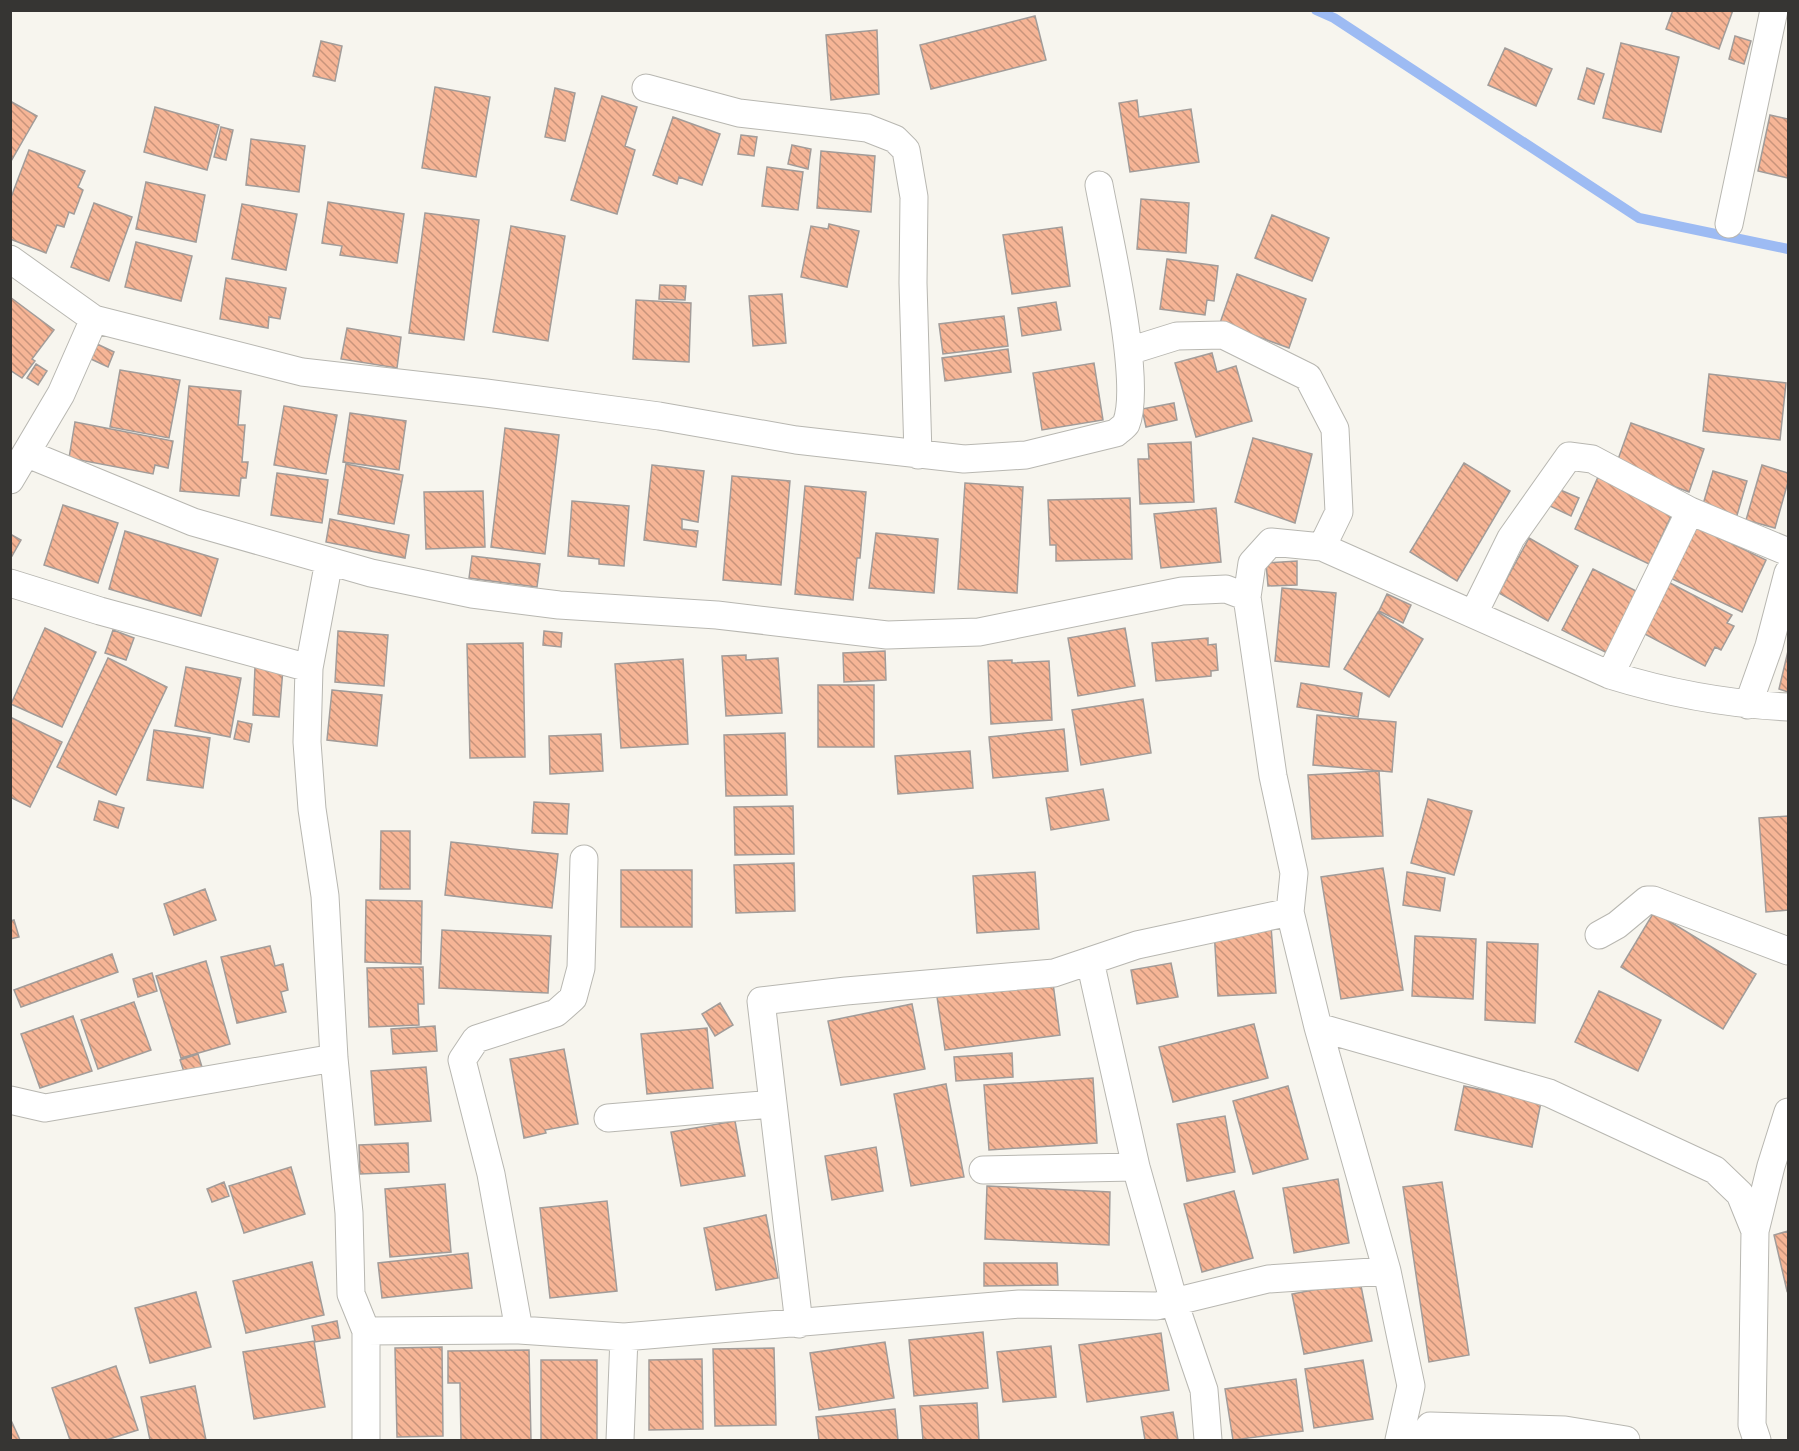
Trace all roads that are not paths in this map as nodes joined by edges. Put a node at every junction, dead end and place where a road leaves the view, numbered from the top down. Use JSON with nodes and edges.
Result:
{"nodes":[{"id":1,"x":1773,"y":10,"type":"edge"},
{"id":2,"x":646,"y":88,"type":"dead end"},
{"id":3,"x":1099,"y":185,"type":"dead end"},
{"id":4,"x":1729,"y":224,"type":"dead end"},
{"id":5,"x":10,"y":259,"type":"edge"},
{"id":6,"x":94,"y":319,"type":"junction"},
{"id":7,"x":1129,"y":351,"type":"junction"},
{"id":8,"x":28,"y":454,"type":"junction"},
{"id":9,"x":918,"y":455,"type":"junction"},
{"id":10,"x":10,"y":480,"type":"edge"},
{"id":11,"x":1690,"y":511,"type":"junction"},
{"id":12,"x":1322,"y":546,"type":"junction"},
{"id":13,"x":1788,"y":552,"type":"edge"},
{"id":14,"x":329,"y":561,"type":"junction"},
{"id":15,"x":1788,"y":573,"type":"edge"},
{"id":16,"x":10,"y":583,"type":"edge"},
{"id":17,"x":1247,"y":597,"type":"junction"},
{"id":18,"x":1474,"y":613,"type":"junction"},
{"id":19,"x":309,"y":668,"type":"junction"},
{"id":20,"x":1610,"y":675,"type":"junction"},
{"id":21,"x":1748,"y":705,"type":"junction"},
{"id":22,"x":1788,"y":707,"type":"edge"},
{"id":23,"x":584,"y":859,"type":"dead end"},
{"id":24,"x":1290,"y":912,"type":"junction"},
{"id":25,"x":1599,"y":934,"type":"dead end"},
{"id":26,"x":1788,"y":951,"type":"edge"},
{"id":27,"x":1090,"y":961,"type":"junction"},
{"id":28,"x":1318,"y":1027,"type":"junction"},
{"id":29,"x":333,"y":1058,"type":"junction"},
{"id":30,"x":10,"y":1100,"type":"edge"},
{"id":31,"x":772,"y":1104,"type":"junction"},
{"id":32,"x":1788,"y":1112,"type":"edge"},
{"id":33,"x":608,"y":1118,"type":"dead end"},
{"id":34,"x":1780,"y":1166,"type":"edge"},
{"id":35,"x":1136,"y":1167,"type":"junction"},
{"id":36,"x":983,"y":1170,"type":"dead end"},
{"id":37,"x":1755,"y":1231,"type":"junction"},
{"id":38,"x":1387,"y":1271,"type":"junction"},
{"id":39,"x":1174,"y":1302,"type":"junction"},
{"id":40,"x":799,"y":1324,"type":"junction"},
{"id":41,"x":519,"y":1330,"type":"junction"},
{"id":42,"x":366,"y":1331,"type":"junction"},
{"id":43,"x":624,"y":1337,"type":"junction"},
{"id":44,"x":366,"y":1440,"type":"edge"},
{"id":45,"x":620,"y":1440,"type":"edge"},
{"id":46,"x":1208,"y":1440,"type":"edge"},
{"id":47,"x":1399,"y":1440,"type":"edge"},
{"id":48,"x":1419,"y":1440,"type":"edge"},
{"id":49,"x":1626,"y":1440,"type":"edge"},
{"id":50,"x":1757,"y":1440,"type":"edge"}],
"edges":[{"from":1,"to":4,"type":"street"},
{"from":2,"to":9,"type":"street"},
{"from":3,"to":7,"type":"street"},
{"from":5,"to":6,"type":"street"},
{"from":6,"to":8,"type":"street"},
{"from":6,"to":9,"type":"street"},
{"from":7,"to":9,"type":"street"},
{"from":7,"to":12,"type":"street"},
{"from":8,"to":10,"type":"street"},
{"from":8,"to":14,"type":"street"},
{"from":11,"to":13,"type":"street"},
{"from":11,"to":18,"type":"street"},
{"from":11,"to":20,"type":"street"},
{"from":12,"to":17,"type":"street"},
{"from":12,"to":18,"type":"street"},
{"from":14,"to":17,"type":"street"},
{"from":14,"to":19,"type":"street"},
{"from":15,"to":21,"type":"street"},
{"from":16,"to":19,"type":"street"},
{"from":17,"to":24,"type":"street"},
{"from":18,"to":20,"type":"street"},
{"from":19,"to":29,"type":"street"},
{"from":20,"to":21,"type":"street"},
{"from":21,"to":22,"type":"street"},
{"from":23,"to":41,"type":"street"},
{"from":24,"to":27,"type":"street"},
{"from":24,"to":28,"type":"street"},
{"from":25,"to":26,"type":"street"},
{"from":27,"to":31,"type":"street"},
{"from":27,"to":35,"type":"street"},
{"from":28,"to":37,"type":"street"},
{"from":28,"to":38,"type":"street"},
{"from":29,"to":30,"type":"street"},
{"from":29,"to":42,"type":"street"},
{"from":31,"to":33,"type":"street"},
{"from":31,"to":40,"type":"street"},
{"from":32,"to":34,"type":"street"},
{"from":34,"to":37,"type":"street"},
{"from":35,"to":36,"type":"street"},
{"from":35,"to":39,"type":"street"},
{"from":37,"to":50,"type":"street"},
{"from":38,"to":39,"type":"street"},
{"from":38,"to":47,"type":"street"},
{"from":39,"to":40,"type":"street"},
{"from":39,"to":46,"type":"street"},
{"from":40,"to":43,"type":"street"},
{"from":41,"to":42,"type":"street"},
{"from":41,"to":43,"type":"street"},
{"from":42,"to":44,"type":"street"},
{"from":43,"to":45,"type":"street"},
{"from":48,"to":49,"type":"street"}]}
